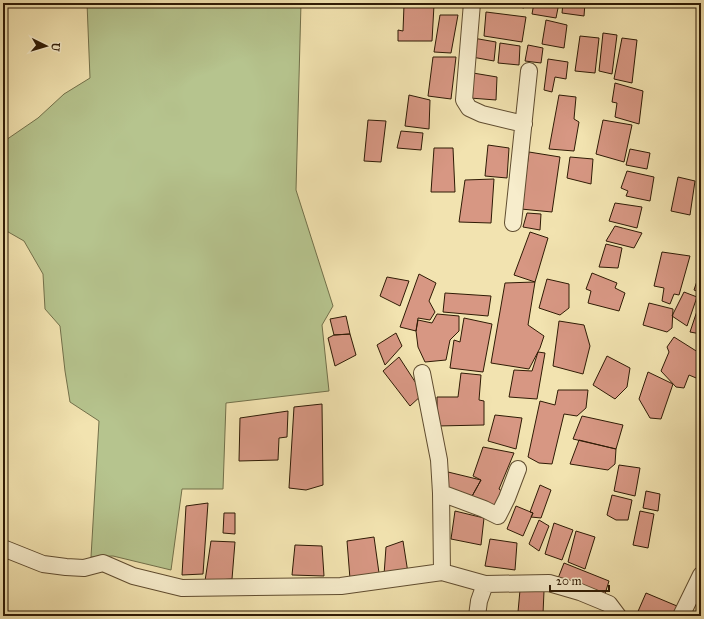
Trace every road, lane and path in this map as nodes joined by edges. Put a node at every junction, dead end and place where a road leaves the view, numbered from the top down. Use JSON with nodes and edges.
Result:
{"nodes":[{"id":1,"x":472,"y":3,"type":"edge"},
{"id":2,"x":529,"y":71,"type":"dead end"},
{"id":3,"x":524,"y":124,"type":"junction"},
{"id":4,"x":513,"y":223,"type":"dead end"},
{"id":5,"x":422,"y":373,"type":"dead end"},
{"id":6,"x":518,"y":469,"type":"dead end"},
{"id":7,"x":441,"y":493,"type":"junction"},
{"id":8,"x":3,"y":548,"type":"edge"},
{"id":9,"x":442,"y":572,"type":"junction"},
{"id":10,"x":701,"y":574,"type":"edge"},
{"id":11,"x":485,"y":584,"type":"junction"},
{"id":12,"x":477,"y":616,"type":"edge"},
{"id":13,"x":618,"y":616,"type":"edge"},
{"id":14,"x":681,"y":616,"type":"edge"}],
"edges":[{"from":1,"to":3,"type":"street"},
{"from":2,"to":3,"type":"street"},
{"from":3,"to":4,"type":"street"},
{"from":5,"to":7,"type":"street"},
{"from":6,"to":7,"type":"street"},
{"from":7,"to":9,"type":"street"},
{"from":8,"to":9,"type":"street"},
{"from":9,"to":11,"type":"street"},
{"from":10,"to":14,"type":"street"},
{"from":11,"to":12,"type":"street"},
{"from":11,"to":13,"type":"street"}]}
